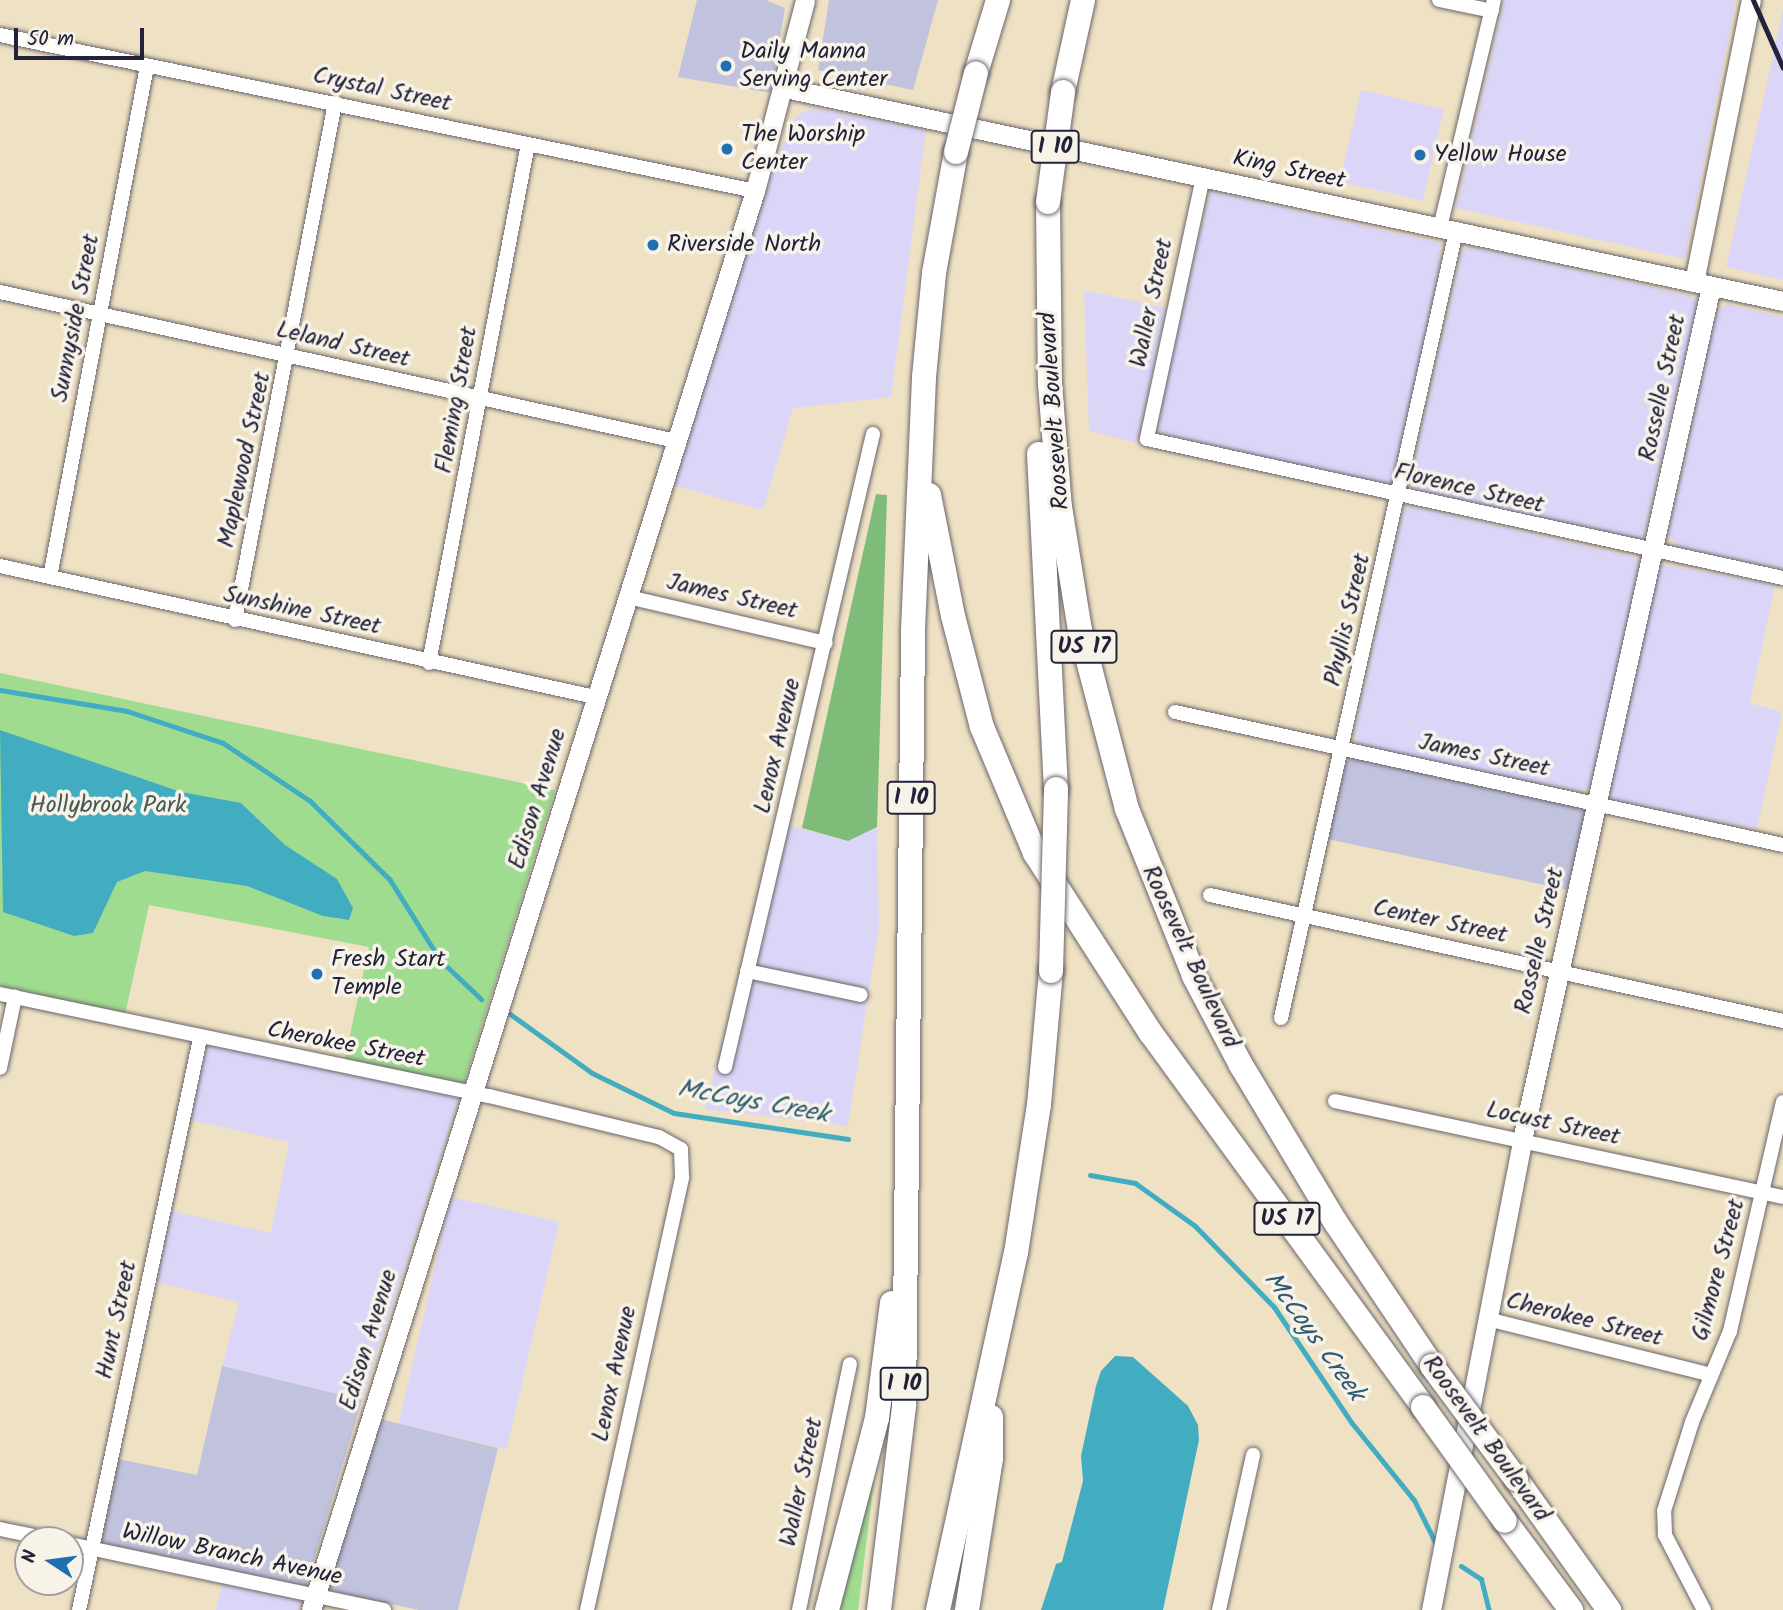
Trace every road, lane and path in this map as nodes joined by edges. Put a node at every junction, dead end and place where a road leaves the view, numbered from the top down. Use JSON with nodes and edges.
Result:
{"nodes":[{"id":1,"x":805,"y":0,"type":"edge"},
{"id":2,"x":998,"y":0,"type":"edge"},
{"id":3,"x":1083,"y":0,"type":"edge"},
{"id":4,"x":1439,"y":0,"type":"edge"},
{"id":5,"x":1751,"y":0,"type":"edge"},
{"id":6,"x":1493,"y":6,"type":"edge"},
{"id":7,"x":0,"y":35,"type":"edge"},
{"id":8,"x":147,"y":66,"type":"junction"},
{"id":9,"x":785,"y":88,"type":"junction"},
{"id":10,"x":335,"y":103,"type":"junction"},
{"id":11,"x":528,"y":144,"type":"junction"},
{"id":12,"x":1203,"y":177,"type":"junction"},
{"id":13,"x":755,"y":191,"type":"junction"},
{"id":14,"x":1048,"y":202,"type":"junction"},
{"id":15,"x":1448,"y":230,"type":"junction"},
{"id":16,"x":1703,"y":284,"type":"junction"},
{"id":17,"x":0,"y":292,"type":"edge"},
{"id":18,"x":1783,"y":301,"type":"edge"},
{"id":19,"x":100,"y":315,"type":"junction"},
{"id":20,"x":290,"y":356,"type":"junction"},
{"id":21,"x":480,"y":399,"type":"junction"},
{"id":22,"x":873,"y":434,"type":"dead end"},
{"id":23,"x":921,"y":439,"type":"junction"},
{"id":24,"x":1147,"y":439,"type":"joint"},
{"id":25,"x":676,"y":441,"type":"junction"},
{"id":26,"x":1399,"y":496,"type":"junction"},
{"id":27,"x":1652,"y":553,"type":"junction"},
{"id":28,"x":0,"y":566,"type":"edge"},
{"id":29,"x":50,"y":578,"type":"junction"},
{"id":30,"x":1783,"y":578,"type":"edge"},
{"id":31,"x":628,"y":597,"type":"junction"},
{"id":32,"x":235,"y":620,"type":"junction"},
{"id":33,"x":826,"y":643,"type":"junction"},
{"id":34,"x":429,"y":663,"type":"junction"},
{"id":35,"x":594,"y":697,"type":"junction"},
{"id":36,"x":1175,"y":712,"type":"dead end"},
{"id":37,"x":1342,"y":748,"type":"junction"},
{"id":38,"x":1596,"y":804,"type":"junction"},
{"id":39,"x":1783,"y":845,"type":"edge"},
{"id":40,"x":1210,"y":895,"type":"dead end"},
{"id":41,"x":1303,"y":916,"type":"junction"},
{"id":42,"x":1558,"y":970,"type":"junction"},
{"id":43,"x":747,"y":971,"type":"junction"},
{"id":44,"x":0,"y":994,"type":"edge"},
{"id":45,"x":861,"y":995,"type":"dead end"},
{"id":46,"x":15,"y":998,"type":"junction"},
{"id":47,"x":1281,"y":1018,"type":"dead end"},
{"id":48,"x":1783,"y":1021,"type":"edge"},
{"id":49,"x":200,"y":1039,"type":"junction"},
{"id":50,"x":725,"y":1067,"type":"dead end"},
{"id":51,"x":0,"y":1068,"type":"edge"},
{"id":52,"x":472,"y":1093,"type":"junction"},
{"id":53,"x":1335,"y":1101,"type":"dead end"},
{"id":54,"x":1783,"y":1102,"type":"edge"},
{"id":55,"x":1522,"y":1140,"type":"junction"},
{"id":56,"x":681,"y":1149,"type":"joint"},
{"id":57,"x":907,"y":1156,"type":"junction"},
{"id":58,"x":1763,"y":1192,"type":"junction"},
{"id":59,"x":1783,"y":1197,"type":"edge"},
{"id":60,"x":1487,"y":1319,"type":"junction"},
{"id":61,"x":850,"y":1364,"type":"dead end"},
{"id":62,"x":991,"y":1370,"type":"junction"},
{"id":63,"x":1711,"y":1375,"type":"junction"},
{"id":64,"x":1253,"y":1455,"type":"dead end"},
{"id":65,"x":84,"y":1547,"type":"edge"},
{"id":66,"x":92,"y":1548,"type":"junction"},
{"id":67,"x":313,"y":1603,"type":"edge"},
{"id":68,"x":79,"y":1610,"type":"edge"},
{"id":69,"x":384,"y":1610,"type":"edge"},
{"id":70,"x":587,"y":1610,"type":"edge"},
{"id":71,"x":799,"y":1610,"type":"edge"},
{"id":72,"x":827,"y":1610,"type":"edge"},
{"id":73,"x":880,"y":1610,"type":"edge"},
{"id":74,"x":938,"y":1610,"type":"edge"},
{"id":75,"x":967,"y":1610,"type":"edge"},
{"id":76,"x":1219,"y":1610,"type":"edge"},
{"id":77,"x":1431,"y":1610,"type":"edge"},
{"id":78,"x":1571,"y":1610,"type":"edge"},
{"id":79,"x":1608,"y":1610,"type":"edge"},
{"id":80,"x":1704,"y":1610,"type":"edge"}],
"edges":[{"from":1,"to":9,"type":"main road","name":"Edison Avenue"},
{"from":2,"to":23,"type":"highway","number":"I 10","bridge":true},
{"from":3,"to":14,"type":"highway","number":"I 10","bridge":true},
{"from":4,"to":6,"type":"street"},
{"from":5,"to":16,"type":"main road","name":"Rosselle Street"},
{"from":6,"to":15,"type":"street","name":"Phyllis Street"},
{"from":7,"to":8,"type":"street","name":"Crystal Street"},
{"from":8,"to":10,"type":"street","name":"Crystal Street"},
{"from":8,"to":19,"type":"street","name":"Sunnyside Street"},
{"from":9,"to":12,"type":"main road","name":"King Street"},
{"from":9,"to":13,"type":"main road","name":"Edison Avenue"},
{"from":10,"to":11,"type":"street","name":"Crystal Street"},
{"from":10,"to":20,"type":"street","name":"Maplewood Street"},
{"from":11,"to":13,"type":"street","name":"Crystal Street"},
{"from":11,"to":21,"type":"street","name":"Fleming Street"},
{"from":12,"to":15,"type":"main road","name":"King Street"},
{"from":12,"to":24,"type":"street","name":"Waller Street"},
{"from":13,"to":25,"type":"main road","name":"Edison Avenue"},
{"from":14,"to":62,"type":"highway","number":"I 10","bridge":true},
{"from":14,"to":79,"type":"highway","name":"Roosevelt Boulevard","number":"US 17","bridge":true},
{"from":15,"to":16,"type":"main road","name":"King Street"},
{"from":15,"to":26,"type":"street","name":"Phyllis Street"},
{"from":16,"to":18,"type":"main road","name":"King Street"},
{"from":16,"to":27,"type":"main road","name":"Rosselle Street"},
{"from":17,"to":19,"type":"street","name":"Leland Street"},
{"from":19,"to":20,"type":"street","name":"Leland Street"},
{"from":19,"to":29,"type":"street","name":"Sunnyside Street"},
{"from":20,"to":21,"type":"street","name":"Leland Street"},
{"from":20,"to":32,"type":"street","name":"Maplewood Street"},
{"from":21,"to":25,"type":"street","name":"Leland Street"},
{"from":21,"to":34,"type":"street","name":"Fleming Street"},
{"from":22,"to":33,"type":"street","name":"Lenox Avenue"},
{"from":23,"to":57,"type":"highway","number":"I 10"},
{"from":23,"to":78,"type":"highway","name":"Roosevelt Boulevard","number":"US 17","bridge":true},
{"from":24,"to":26,"type":"street","name":"Florence Street"},
{"from":25,"to":31,"type":"main road","name":"Edison Avenue"},
{"from":26,"to":27,"type":"street","name":"Florence Street"},
{"from":26,"to":37,"type":"street","name":"Phyllis Street"},
{"from":27,"to":30,"type":"street","name":"Florence Street"},
{"from":27,"to":38,"type":"main road","name":"Rosselle Street"},
{"from":28,"to":29,"type":"street","name":"Sunshine Street"},
{"from":29,"to":32,"type":"street","name":"Sunshine Street"},
{"from":31,"to":33,"type":"street","name":"James Street"},
{"from":31,"to":35,"type":"main road","name":"Edison Avenue"},
{"from":32,"to":34,"type":"street","name":"Sunshine Street"},
{"from":33,"to":43,"type":"street","name":"Lenox Avenue"},
{"from":34,"to":35,"type":"street","name":"Sunshine Street"},
{"from":35,"to":52,"type":"main road","name":"Edison Avenue"},
{"from":36,"to":37,"type":"street","name":"James Street"},
{"from":37,"to":38,"type":"street","name":"James Street"},
{"from":37,"to":41,"type":"street","name":"Phyllis Street"},
{"from":38,"to":39,"type":"street","name":"James Street"},
{"from":38,"to":42,"type":"main road","name":"Rosselle Street"},
{"from":40,"to":41,"type":"street","name":"Center Street"},
{"from":41,"to":42,"type":"street","name":"Center Street"},
{"from":41,"to":47,"type":"street","name":"Phyllis Street"},
{"from":42,"to":48,"type":"street","name":"Center Street"},
{"from":42,"to":55,"type":"main road","name":"Rosselle Street"},
{"from":43,"to":45,"type":"street"},
{"from":43,"to":50,"type":"street","name":"Lenox Avenue"},
{"from":44,"to":46,"type":"street","name":"Cherokee Street"},
{"from":46,"to":49,"type":"street","name":"Cherokee Street"},
{"from":46,"to":51,"type":"street"},
{"from":49,"to":52,"type":"street","name":"Cherokee Street"},
{"from":49,"to":66,"type":"street","name":"Hunt Street"},
{"from":52,"to":56,"type":"street","name":"Cherokee Street"},
{"from":52,"to":67,"type":"main road","name":"Edison Avenue"},
{"from":53,"to":55,"type":"street","name":"Locust Street"},
{"from":54,"to":58,"type":"street","name":"Gilmore Street"},
{"from":55,"to":58,"type":"street","name":"Locust Street"},
{"from":55,"to":60,"type":"main road","name":"Rosselle Street"},
{"from":56,"to":70,"type":"street","name":"Lenox Avenue"},
{"from":57,"to":72,"type":"highway"},
{"from":57,"to":73,"type":"highway","number":"I 10"},
{"from":58,"to":59,"type":"street","name":"Locust Street"},
{"from":58,"to":63,"type":"street","name":"Gilmore Street"},
{"from":60,"to":63,"type":"street","name":"Cherokee Street"},
{"from":60,"to":77,"type":"main road","name":"Rosselle Street"},
{"from":61,"to":71,"type":"street","name":"Waller Street"},
{"from":62,"to":74,"type":"highway","number":"I 10"},
{"from":62,"to":75,"type":"highway"},
{"from":63,"to":80,"type":"street","name":"Gilmore Street"},
{"from":64,"to":76,"type":"street"},
{"from":65,"to":66,"type":"street","name":"Willow Branch Avenue"},
{"from":66,"to":67,"type":"street","name":"Willow Branch Avenue"},
{"from":66,"to":68,"type":"street","name":"Hunt Street"},
{"from":67,"to":69,"type":"street","name":"Willow Branch Avenue"}]}
